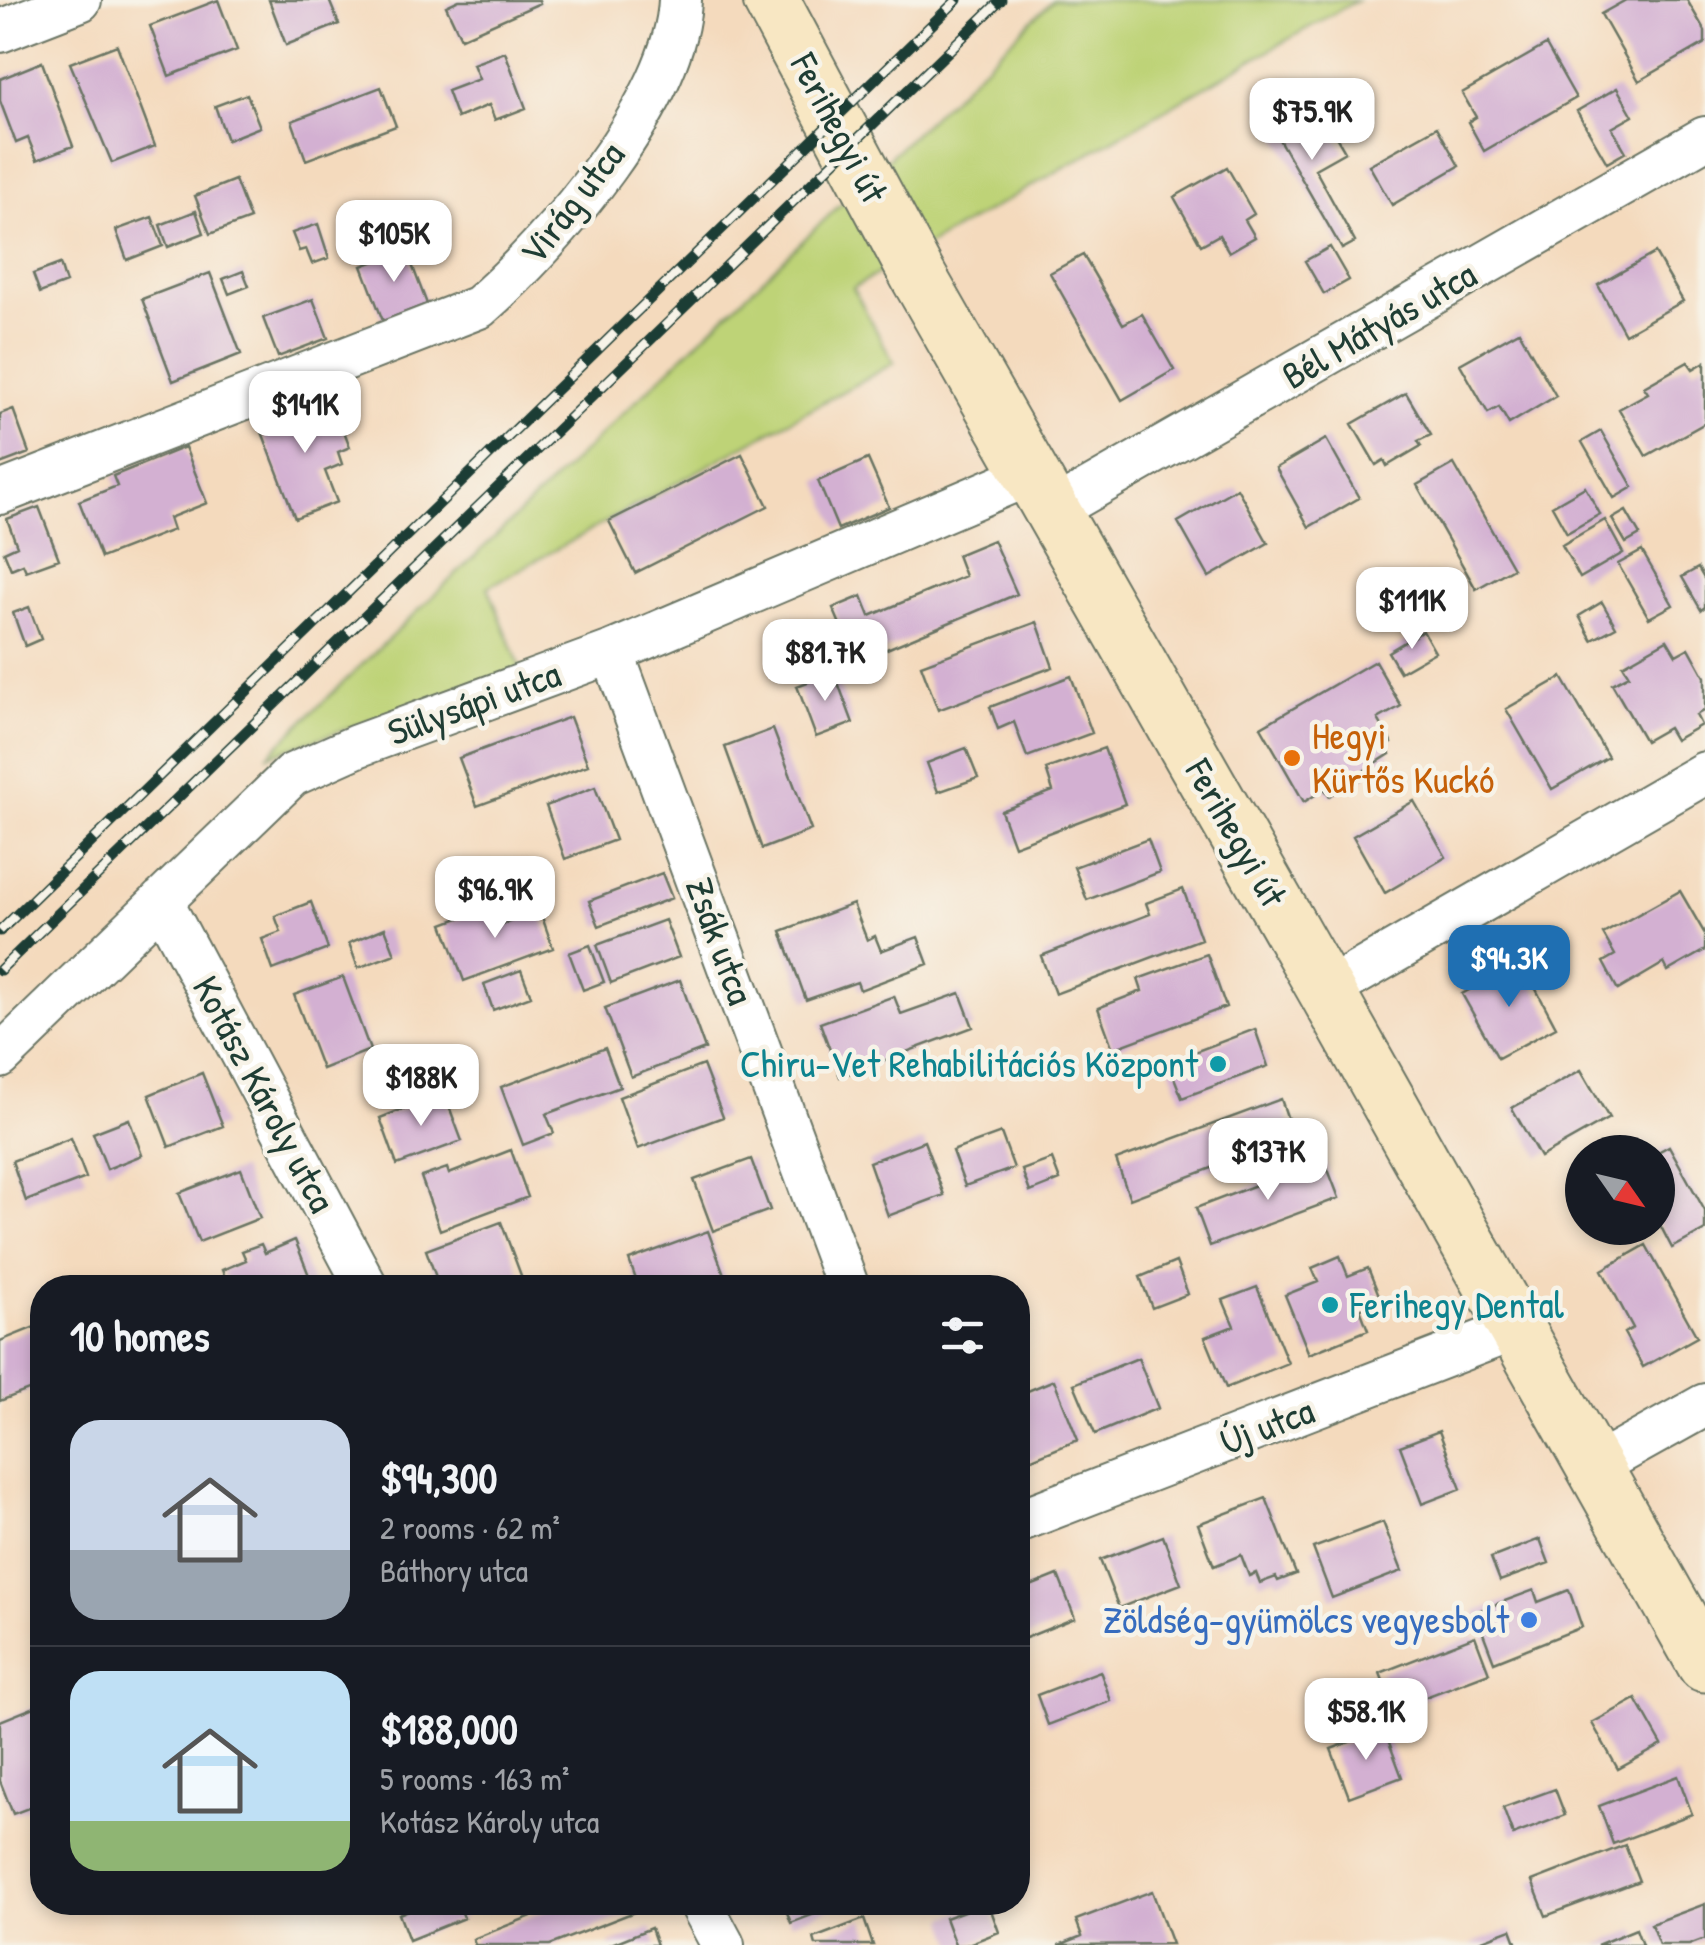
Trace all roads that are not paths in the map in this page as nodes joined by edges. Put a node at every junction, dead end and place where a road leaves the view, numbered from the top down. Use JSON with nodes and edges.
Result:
{"nodes":[{"id":1,"x":80,"y":0,"type":"edge"},
{"id":2,"x":680,"y":0,"type":"edge"},
{"id":3,"x":784,"y":5,"type":"edge"},
{"id":4,"x":0,"y":30,"type":"edge"},
{"id":5,"x":1705,"y":138,"type":"edge"},
{"id":6,"x":1041,"y":492,"type":"junction"},
{"id":7,"x":0,"y":493,"type":"edge"},
{"id":8,"x":612,"y":652,"type":"junction"},
{"id":9,"x":1705,"y":773,"type":"edge"},
{"id":10,"x":161,"y":901,"type":"junction"},
{"id":11,"x":1326,"y":991,"type":"junction"},
{"id":12,"x":0,"y":1057,"type":"edge"},
{"id":13,"x":360,"y":1275,"type":"edge"},
{"id":14,"x":843,"y":1275,"type":"edge"},
{"id":15,"x":1516,"y":1330,"type":"junction"},
{"id":16,"x":1705,"y":1405,"type":"edge"},
{"id":17,"x":1594,"y":1468,"type":"junction"},
{"id":18,"x":1030,"y":1517,"type":"edge"},
{"id":19,"x":1705,"y":1664,"type":"edge"},
{"id":20,"x":707,"y":1915,"type":"edge"},
{"id":21,"x":723,"y":1945,"type":"edge"}],
"edges":[{"from":1,"to":4,"type":"street"},
{"from":2,"to":7,"type":"street","name":"Virág utca"},
{"from":3,"to":6,"type":"main road","name":"Ferihegyi út"},
{"from":5,"to":6,"type":"street","name":"Bél Mátyás utca"},
{"from":6,"to":8,"type":"street","name":"Sülysápi utca"},
{"from":6,"to":11,"type":"main road","name":"Ferihegyi út"},
{"from":8,"to":10,"type":"street","name":"Sülysápi utca"},
{"from":8,"to":14,"type":"street","name":"Zsák utca"},
{"from":9,"to":11,"type":"street"},
{"from":10,"to":12,"type":"street","name":"Sülysápi utca"},
{"from":10,"to":13,"type":"street","name":"Kotász Károly utca"},
{"from":11,"to":15,"type":"main road","name":"Ferihegyi út"},
{"from":15,"to":17,"type":"main road","name":"Ferihegyi út"},
{"from":15,"to":18,"type":"street","name":"Új utca"},
{"from":16,"to":17,"type":"street"},
{"from":17,"to":19,"type":"main road","name":"Ferihegyi út"},
{"from":20,"to":21,"type":"street"}]}
